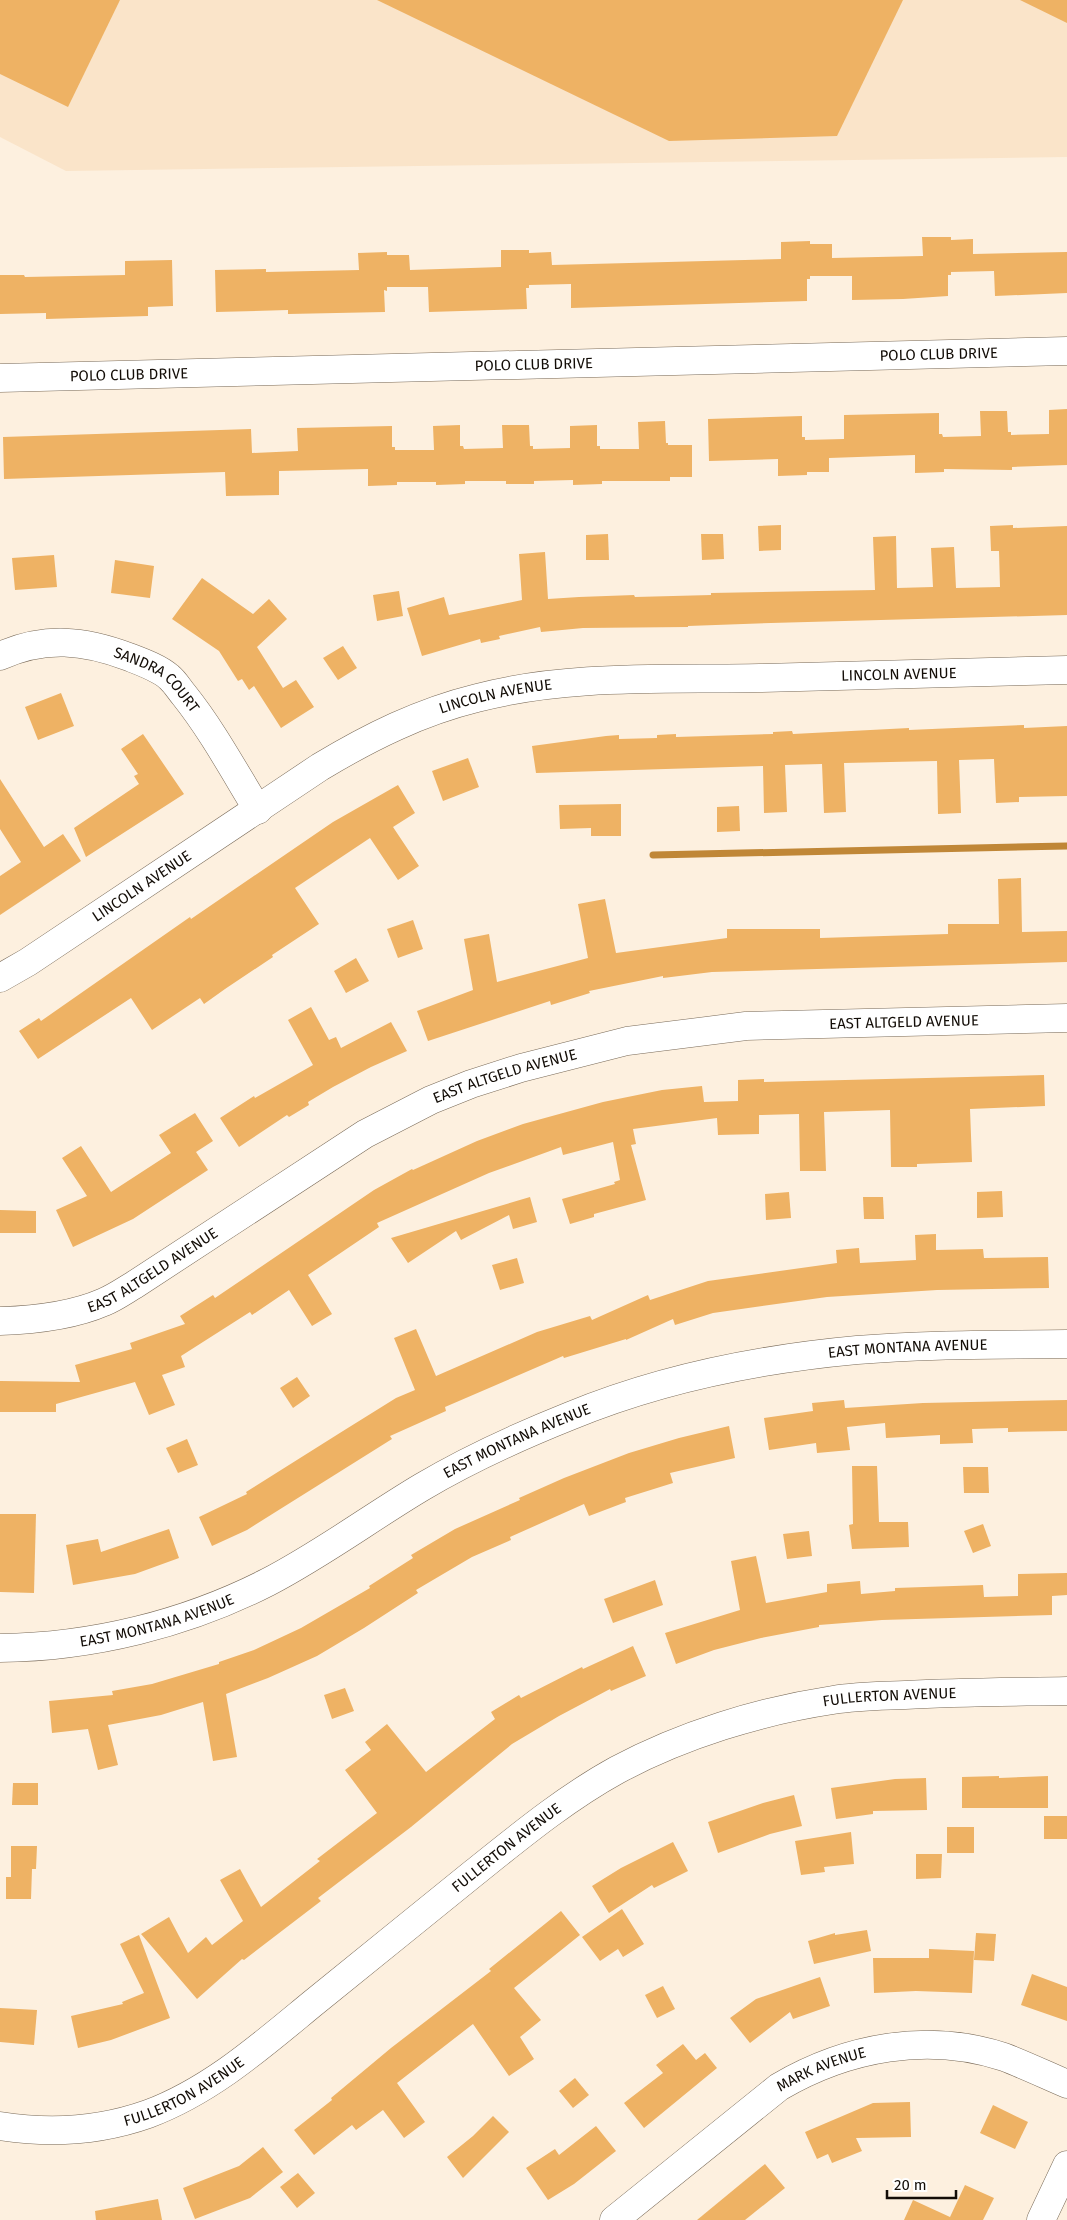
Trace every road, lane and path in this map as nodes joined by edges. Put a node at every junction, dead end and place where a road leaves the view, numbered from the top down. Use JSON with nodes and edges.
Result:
{"nodes":[{"id":1,"x":1067,"y":351,"type":"edge"},
{"id":2,"x":0,"y":378,"type":"edge"},
{"id":3,"x":0,"y":656,"type":"edge"},
{"id":4,"x":1067,"y":670,"type":"edge"},
{"id":5,"x":258,"y":810,"type":"junction"},
{"id":6,"x":0,"y":978,"type":"edge"},
{"id":7,"x":1067,"y":1018,"type":"edge"},
{"id":8,"x":0,"y":1320,"type":"edge"},
{"id":9,"x":1067,"y":1344,"type":"edge"},
{"id":10,"x":0,"y":1648,"type":"edge"},
{"id":11,"x":1067,"y":1691,"type":"edge"},
{"id":12,"x":1067,"y":2084,"type":"edge"},
{"id":13,"x":0,"y":2126,"type":"edge"},
{"id":14,"x":1067,"y":2165,"type":"edge"},
{"id":15,"x":614,"y":2220,"type":"edge"},
{"id":16,"x":1041,"y":2220,"type":"edge"}],
"edges":[{"from":1,"to":2,"type":"street","name":"POLO CLUB DRIVE"},
{"from":3,"to":5,"type":"street","name":"SANDRA COURT"},
{"from":4,"to":5,"type":"street","name":"LINCOLN AVENUE"},
{"from":5,"to":6,"type":"street","name":"LINCOLN AVENUE"},
{"from":7,"to":8,"type":"street","name":"EAST ALTGELD AVENUE"},
{"from":9,"to":10,"type":"street","name":"EAST MONTANA AVENUE"},
{"from":11,"to":13,"type":"street","name":"FULLERTON AVENUE"},
{"from":12,"to":15,"type":"street","name":"MARK AVENUE"},
{"from":14,"to":16,"type":"street"}]}
